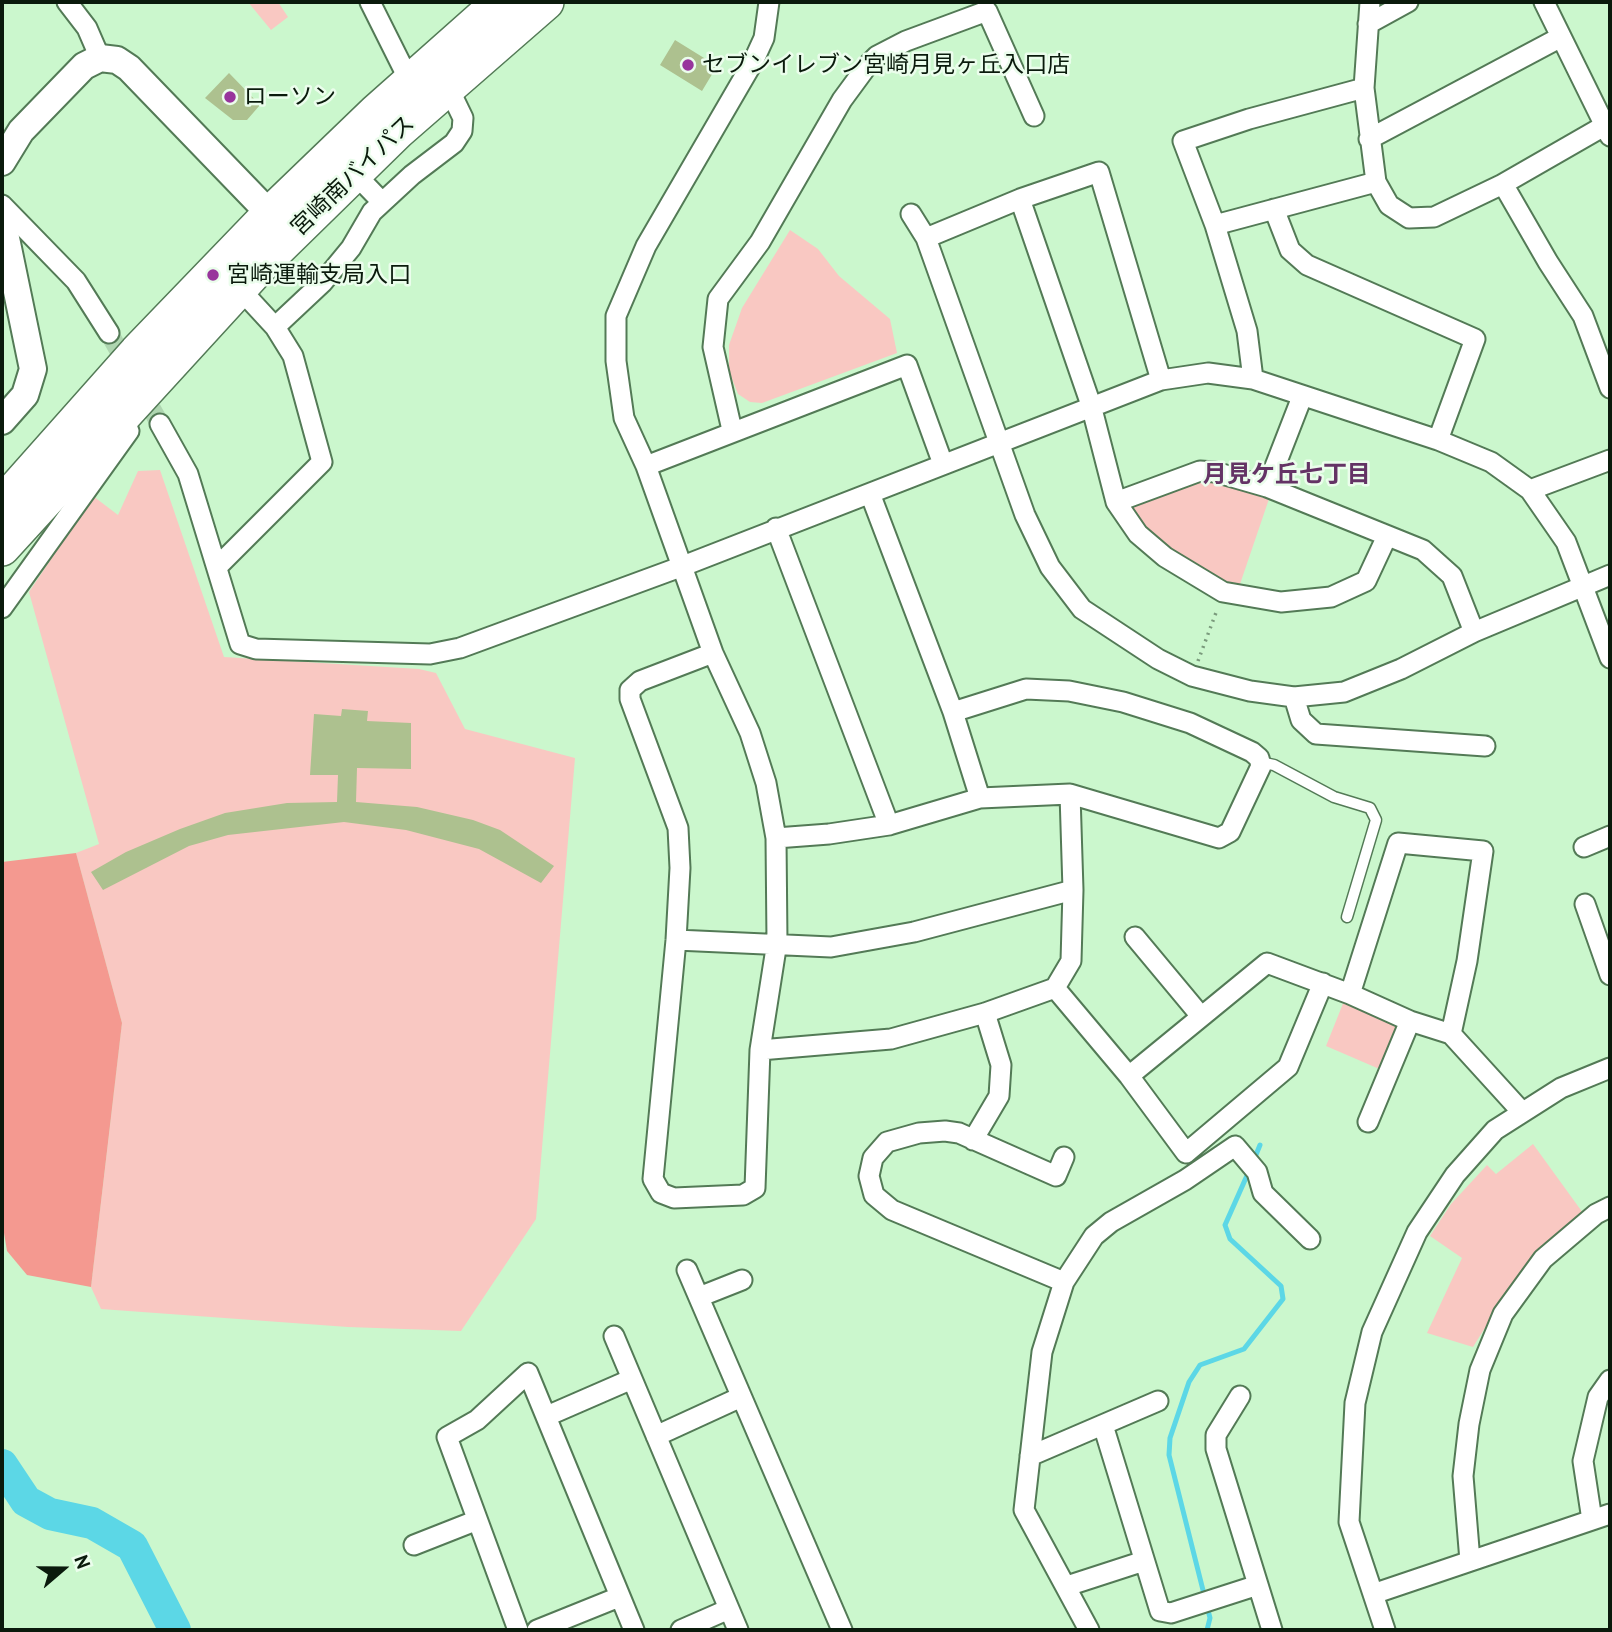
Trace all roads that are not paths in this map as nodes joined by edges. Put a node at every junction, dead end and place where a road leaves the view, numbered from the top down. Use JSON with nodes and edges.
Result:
{"nodes":[{"id":1,"x":67,"y":2,"type":"edge"},
{"id":2,"x":370,"y":2,"type":"edge"},
{"id":3,"x":500,"y":2,"type":"edge"},
{"id":4,"x":546,"y":2,"type":"edge"},
{"id":5,"x":769,"y":2,"type":"edge"},
{"id":6,"x":1370,"y":2,"type":"edge"},
{"id":7,"x":1408,"y":2,"type":"edge"},
{"id":8,"x":1544,"y":2,"type":"edge"},
{"id":9,"x":1368,"y":24,"type":"junction"},
{"id":10,"x":1561,"y":37,"type":"junction"},
{"id":11,"x":100,"y":58,"type":"junction"},
{"id":12,"x":410,"y":82,"type":"junction"},
{"id":13,"x":448,"y":87,"type":"junction"},
{"id":14,"x":1364,"y":88,"type":"junction"},
{"id":15,"x":1034,"y":116,"type":"dead end"},
{"id":16,"x":1607,"y":131,"type":"edge"},
{"id":17,"x":1368,"y":139,"type":"junction"},
{"id":18,"x":2,"y":162,"type":"edge"},
{"id":19,"x":355,"y":174,"type":"junction"},
{"id":20,"x":1376,"y":182,"type":"junction"},
{"id":21,"x":1503,"y":184,"type":"junction"},
{"id":22,"x":1020,"y":199,"type":"junction"},
{"id":23,"x":382,"y":202,"type":"junction"},
{"id":24,"x":2,"y":205,"type":"edge"},
{"id":25,"x":1274,"y":209,"type":"junction"},
{"id":26,"x":270,"y":214,"type":"junction"},
{"id":27,"x":911,"y":214,"type":"dead end"},
{"id":28,"x":2,"y":219,"type":"edge"},
{"id":29,"x":1215,"y":225,"type":"junction"},
{"id":30,"x":926,"y":238,"type":"junction"},
{"id":31,"x":10,"y":282,"type":"edge"},
{"id":32,"x":239,"y":288,"type":"junction"},
{"id":33,"x":275,"y":327,"type":"junction"},
{"id":34,"x":109,"y":333,"type":"tunnel mouth"},
{"id":35,"x":182,"y":349,"type":"junction"},
{"id":36,"x":1253,"y":379,"type":"junction"},
{"id":37,"x":1161,"y":380,"type":"junction"},
{"id":38,"x":1610,"y":388,"type":"edge"},
{"id":39,"x":1302,"y":397,"type":"junction"},
{"id":40,"x":1091,"y":405,"type":"junction"},
{"id":41,"x":2,"y":421,"type":"edge"},
{"id":42,"x":160,"y":424,"type":"tunnel mouth"},
{"id":43,"x":732,"y":430,"type":"junction"},
{"id":44,"x":1438,"y":440,"type":"junction"},
{"id":45,"x":999,"y":444,"type":"junction"},
{"id":46,"x":1610,"y":460,"type":"edge"},
{"id":47,"x":943,"y":464,"type":"junction"},
{"id":48,"x":646,"y":466,"type":"junction"},
{"id":49,"x":1267,"y":487,"type":"junction"},
{"id":50,"x":1531,"y":490,"type":"junction"},
{"id":51,"x":871,"y":496,"type":"junction"},
{"id":52,"x":1116,"y":502,"type":"junction"},
{"id":53,"x":2,"y":504,"type":"edge"},
{"id":54,"x":36,"y":509,"type":"junction"},
{"id":55,"x":776,"y":528,"type":"junction"},
{"id":56,"x":1387,"y":536,"type":"junction"},
{"id":57,"x":2,"y":548,"type":"edge"},
{"id":58,"x":218,"y":566,"type":"junction"},
{"id":59,"x":683,"y":566,"type":"junction"},
{"id":60,"x":2,"y":569,"type":"edge"},
{"id":61,"x":1610,"y":575,"type":"edge"},
{"id":62,"x":1583,"y":585,"type":"junction"},
{"id":63,"x":2,"y":608,"type":"edge"},
{"id":64,"x":1474,"y":632,"type":"junction"},
{"id":65,"x":713,"y":653,"type":"junction"},
{"id":66,"x":1610,"y":658,"type":"edge"},
{"id":67,"x":1294,"y":697,"type":"junction"},
{"id":68,"x":953,"y":712,"type":"junction"},
{"id":69,"x":1485,"y":746,"type":"dead end"},
{"id":70,"x":1260,"y":762,"type":"junction"},
{"id":71,"x":1070,"y":794,"type":"junction"},
{"id":72,"x":980,"y":798,"type":"junction"},
{"id":73,"x":889,"y":825,"type":"junction"},
{"id":74,"x":1610,"y":836,"type":"edge"},
{"id":75,"x":776,"y":838,"type":"junction"},
{"id":76,"x":1584,"y":847,"type":"dead end"},
{"id":77,"x":1073,"y":890,"type":"junction"},
{"id":78,"x":1585,"y":904,"type":"dead end"},
{"id":79,"x":1347,"y":917,"type":"dead end"},
{"id":80,"x":1135,"y":937,"type":"dead end"},
{"id":81,"x":676,"y":940,"type":"junction"},
{"id":82,"x":777,"y":942,"type":"junction"},
{"id":83,"x":1610,"y":975,"type":"edge"},
{"id":84,"x":1323,"y":983,"type":"junction"},
{"id":85,"x":1055,"y":988,"type":"junction"},
{"id":86,"x":1350,"y":994,"type":"junction"},
{"id":87,"x":985,"y":1013,"type":"junction"},
{"id":88,"x":1199,"y":1015,"type":"junction"},
{"id":89,"x":1410,"y":1021,"type":"junction"},
{"id":90,"x":1451,"y":1034,"type":"junction"},
{"id":91,"x":760,"y":1050,"type":"junction"},
{"id":92,"x":1610,"y":1068,"type":"edge"},
{"id":93,"x":1129,"y":1076,"type":"junction"},
{"id":94,"x":1522,"y":1112,"type":"junction"},
{"id":95,"x":1368,"y":1122,"type":"dead end"},
{"id":96,"x":973,"y":1140,"type":"junction"},
{"id":97,"x":1064,"y":1157,"type":"dead end"},
{"id":98,"x":1610,"y":1207,"type":"edge"},
{"id":99,"x":1310,"y":1239,"type":"dead end"},
{"id":100,"x":687,"y":1270,"type":"dead end"},
{"id":101,"x":742,"y":1280,"type":"dead end"},
{"id":102,"x":1064,"y":1283,"type":"junction"},
{"id":103,"x":699,"y":1297,"type":"junction"},
{"id":104,"x":614,"y":1336,"type":"dead end"},
{"id":105,"x":632,"y":1380,"type":"junction"},
{"id":106,"x":1610,"y":1380,"type":"edge"},
{"id":107,"x":741,"y":1396,"type":"junction"},
{"id":108,"x":1240,"y":1396,"type":"dead end"},
{"id":109,"x":1158,"y":1401,"type":"dead end"},
{"id":110,"x":547,"y":1416,"type":"junction"},
{"id":111,"x":1103,"y":1425,"type":"junction"},
{"id":112,"x":656,"y":1436,"type":"junction"},
{"id":113,"x":1030,"y":1456,"type":"junction"},
{"id":114,"x":1601,"y":1517,"type":"edge"},
{"id":115,"x":475,"y":1521,"type":"junction"},
{"id":116,"x":414,"y":1545,"type":"dead end"},
{"id":117,"x":1144,"y":1560,"type":"junction"},
{"id":118,"x":1470,"y":1561,"type":"junction"},
{"id":119,"x":1258,"y":1585,"type":"junction"},
{"id":120,"x":1067,"y":1586,"type":"junction"},
{"id":121,"x":1373,"y":1594,"type":"junction"},
{"id":122,"x":619,"y":1597,"type":"junction"},
{"id":123,"x":729,"y":1609,"type":"junction"},
{"id":124,"x":518,"y":1630,"type":"edge"},
{"id":125,"x":537,"y":1630,"type":"edge"},
{"id":126,"x":634,"y":1630,"type":"edge"},
{"id":127,"x":681,"y":1630,"type":"edge"},
{"id":128,"x":738,"y":1630,"type":"edge"},
{"id":129,"x":842,"y":1630,"type":"edge"},
{"id":130,"x":1089,"y":1630,"type":"edge"},
{"id":131,"x":1272,"y":1630,"type":"edge"},
{"id":132,"x":1385,"y":1630,"type":"edge"}],
"edges":[{"from":1,"to":11,"type":"street"},
{"from":2,"to":12,"type":"street"},
{"from":3,"to":12,"type":"highway","name":"宮崎南バイパス"},
{"from":4,"to":13,"type":"highway","name":"宮崎南バイパス"},
{"from":5,"to":48,"type":"street"},
{"from":6,"to":9,"type":"street"},
{"from":7,"to":9,"type":"street"},
{"from":8,"to":10,"type":"street"},
{"from":9,"to":14,"type":"street"},
{"from":10,"to":16,"type":"street"},
{"from":10,"to":17,"type":"street"},
{"from":11,"to":18,"type":"street"},
{"from":11,"to":26,"type":"street"},
{"from":12,"to":26,"type":"highway","name":"宮崎南バイパス"},
{"from":13,"to":19,"type":"highway","name":"宮崎南バイパス"},
{"from":13,"to":23,"type":"street"},
{"from":14,"to":17,"type":"street"},
{"from":14,"to":29,"type":"street"},
{"from":15,"to":43,"type":"street"},
{"from":16,"to":21,"type":"street"},
{"from":17,"to":20,"type":"street"},
{"from":19,"to":23,"type":"street"},
{"from":19,"to":32,"type":"highway","name":"宮崎南バイパス"},
{"from":20,"to":21,"type":"street"},
{"from":20,"to":25,"type":"street"},
{"from":21,"to":38,"type":"street"},
{"from":22,"to":30,"type":"street"},
{"from":22,"to":37,"type":"street"},
{"from":22,"to":40,"type":"street"},
{"from":23,"to":33,"type":"street"},
{"from":24,"to":34,"type":"street"},
{"from":25,"to":29,"type":"street"},
{"from":25,"to":44,"type":"street"},
{"from":26,"to":53,"type":"highway","name":"宮崎南バイパス"},
{"from":27,"to":30,"type":"street"},
{"from":28,"to":31,"type":"street"},
{"from":29,"to":36,"type":"street"},
{"from":30,"to":45,"type":"street"},
{"from":31,"to":41,"type":"street"},
{"from":32,"to":33,"type":"street"},
{"from":32,"to":35,"type":"highway","name":"宮崎南バイパス"},
{"from":33,"to":58,"type":"street"},
{"from":35,"to":54,"type":"highway","name":"宮崎南バイパス"},
{"from":35,"to":63,"type":"street"},
{"from":36,"to":37,"type":"street"},
{"from":36,"to":39,"type":"street"},
{"from":37,"to":40,"type":"street"},
{"from":39,"to":44,"type":"street"},
{"from":39,"to":49,"type":"street"},
{"from":40,"to":45,"type":"street"},
{"from":40,"to":52,"type":"street"},
{"from":42,"to":58,"type":"street"},
{"from":43,"to":47,"type":"street"},
{"from":43,"to":48,"type":"street"},
{"from":44,"to":50,"type":"street"},
{"from":45,"to":47,"type":"street"},
{"from":45,"to":67,"type":"street"},
{"from":46,"to":50,"type":"street"},
{"from":47,"to":51,"type":"street"},
{"from":48,"to":59,"type":"street"},
{"from":49,"to":52,"type":"street"},
{"from":49,"to":56,"type":"street"},
{"from":50,"to":62,"type":"street"},
{"from":51,"to":55,"type":"street"},
{"from":51,"to":68,"type":"street"},
{"from":52,"to":56,"type":"street"},
{"from":54,"to":57,"type":"highway","name":"宮崎南バイパス"},
{"from":54,"to":60,"type":"highway"},
{"from":55,"to":59,"type":"street"},
{"from":55,"to":73,"type":"street"},
{"from":56,"to":64,"type":"street"},
{"from":58,"to":59,"type":"street"},
{"from":59,"to":65,"type":"street"},
{"from":61,"to":62,"type":"street"},
{"from":62,"to":64,"type":"street"},
{"from":62,"to":66,"type":"street"},
{"from":64,"to":67,"type":"street"},
{"from":65,"to":75,"type":"street"},
{"from":65,"to":81,"type":"street"},
{"from":67,"to":69,"type":"street"},
{"from":68,"to":70,"type":"street"},
{"from":68,"to":72,"type":"street"},
{"from":70,"to":71,"type":"street"},
{"from":70,"to":79,"type":"lane"},
{"from":71,"to":72,"type":"street"},
{"from":71,"to":77,"type":"street"},
{"from":72,"to":73,"type":"street"},
{"from":73,"to":75,"type":"street"},
{"from":74,"to":76,"type":"street"},
{"from":75,"to":82,"type":"street"},
{"from":77,"to":82,"type":"street"},
{"from":77,"to":85,"type":"street"},
{"from":78,"to":83,"type":"street"},
{"from":80,"to":88,"type":"street"},
{"from":81,"to":82,"type":"street"},
{"from":81,"to":91,"type":"street"},
{"from":82,"to":91,"type":"street"},
{"from":84,"to":86,"type":"street"},
{"from":84,"to":88,"type":"street"},
{"from":84,"to":93,"type":"street"},
{"from":85,"to":87,"type":"street"},
{"from":85,"to":93,"type":"street"},
{"from":86,"to":89,"type":"street"},
{"from":86,"to":90,"type":"street"},
{"from":87,"to":91,"type":"street"},
{"from":87,"to":96,"type":"street"},
{"from":88,"to":93,"type":"street"},
{"from":89,"to":90,"type":"street"},
{"from":89,"to":95,"type":"street"},
{"from":90,"to":94,"type":"street"},
{"from":92,"to":94,"type":"street"},
{"from":94,"to":121,"type":"street"},
{"from":96,"to":97,"type":"street"},
{"from":96,"to":102,"type":"street"},
{"from":98,"to":118,"type":"street"},
{"from":99,"to":102,"type":"street"},
{"from":100,"to":103,"type":"street"},
{"from":101,"to":103,"type":"street"},
{"from":102,"to":113,"type":"street"},
{"from":103,"to":107,"type":"street"},
{"from":104,"to":105,"type":"street"},
{"from":105,"to":110,"type":"street"},
{"from":105,"to":112,"type":"street"},
{"from":106,"to":114,"type":"street"},
{"from":107,"to":112,"type":"street"},
{"from":107,"to":129,"type":"street"},
{"from":108,"to":119,"type":"street"},
{"from":109,"to":111,"type":"street"},
{"from":110,"to":115,"type":"street"},
{"from":110,"to":122,"type":"street"},
{"from":111,"to":113,"type":"street"},
{"from":111,"to":117,"type":"street"},
{"from":112,"to":123,"type":"street"},
{"from":113,"to":120,"type":"street"},
{"from":114,"to":118,"type":"street"},
{"from":115,"to":116,"type":"street"},
{"from":115,"to":124,"type":"street"},
{"from":117,"to":119,"type":"street"},
{"from":117,"to":120,"type":"street"},
{"from":118,"to":121,"type":"street"},
{"from":119,"to":131,"type":"street"},
{"from":120,"to":130,"type":"street"},
{"from":121,"to":132,"type":"street"},
{"from":122,"to":125,"type":"street"},
{"from":122,"to":126,"type":"street"},
{"from":123,"to":127,"type":"street"},
{"from":123,"to":128,"type":"street"}]}
